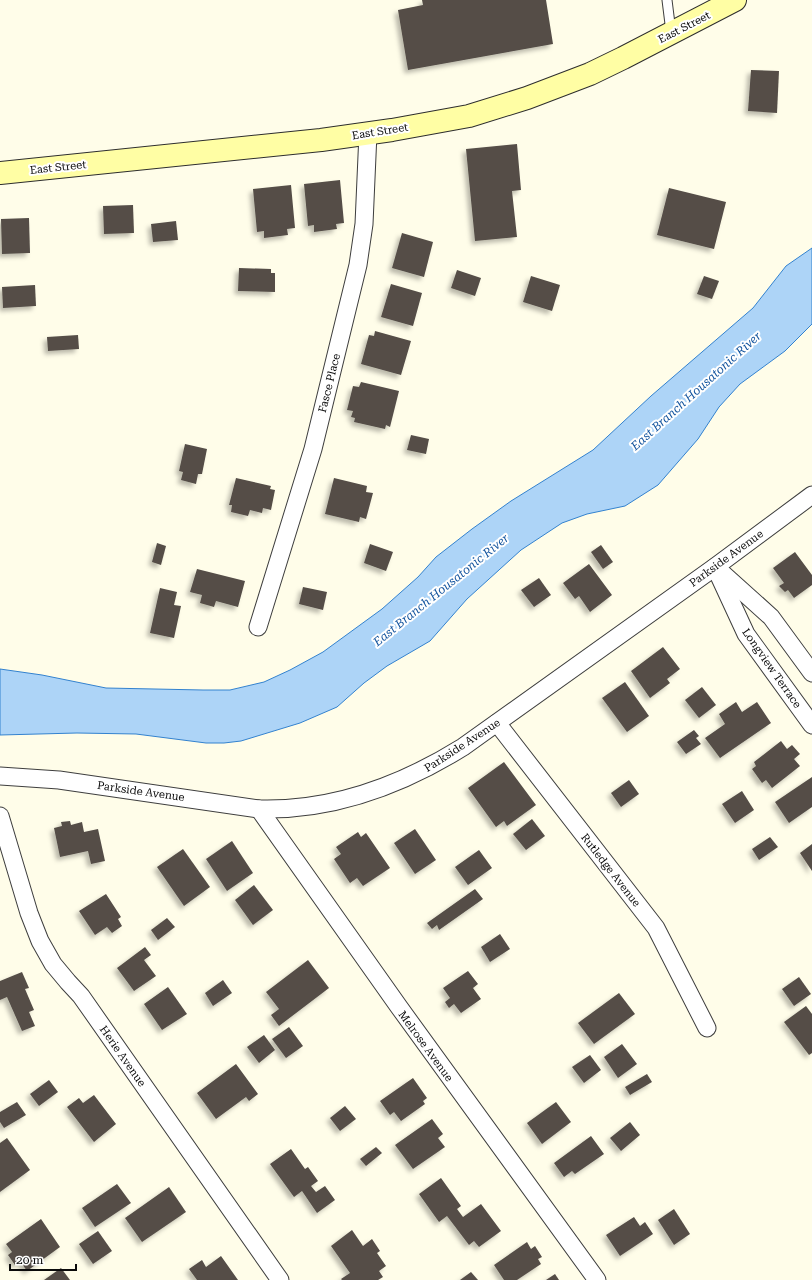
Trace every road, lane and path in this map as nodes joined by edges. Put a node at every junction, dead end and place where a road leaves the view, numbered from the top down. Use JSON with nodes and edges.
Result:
{"nodes":[{"id":1,"x":667,"y":0,"type":"edge"},
{"id":2,"x":735,"y":0,"type":"edge"},
{"id":3,"x":671,"y":34,"type":"junction"},
{"id":4,"x":368,"y":133,"type":"junction"},
{"id":5,"x":0,"y":173,"type":"edge"},
{"id":6,"x":812,"y":494,"type":"edge"},
{"id":7,"x":715,"y":566,"type":"junction"},
{"id":8,"x":258,"y":627,"type":"dead end"},
{"id":9,"x":812,"y":674,"type":"edge"},
{"id":10,"x":497,"y":723,"type":"junction"},
{"id":11,"x":812,"y":725,"type":"edge"},
{"id":12,"x":0,"y":776,"type":"edge"},
{"id":13,"x":259,"y":809,"type":"junction"},
{"id":14,"x":0,"y":816,"type":"edge"},
{"id":15,"x":707,"y":1028,"type":"dead end"},
{"id":16,"x":280,"y":1280,"type":"edge"},
{"id":17,"x":597,"y":1280,"type":"edge"}],
"edges":[{"from":1,"to":3,"type":"lane"},
{"from":2,"to":3,"type":"street","name":"East Street"},
{"from":3,"to":4,"type":"street","name":"East Street"},
{"from":4,"to":5,"type":"street","name":"East Street"},
{"from":4,"to":8,"type":"street","name":"Fasce Place"},
{"from":6,"to":7,"type":"street","name":"Parkside Avenue"},
{"from":7,"to":9,"type":"street"},
{"from":7,"to":10,"type":"street","name":"Parkside Avenue"},
{"from":7,"to":11,"type":"street","name":"Longview Terrace"},
{"from":10,"to":13,"type":"street","name":"Parkside Avenue"},
{"from":10,"to":15,"type":"street","name":"Rutledge Avenue"},
{"from":12,"to":13,"type":"street","name":"Parkside Avenue"},
{"from":13,"to":17,"type":"street","name":"Melrose Avenue"},
{"from":14,"to":16,"type":"street","name":"Herie Avenue"}]}
